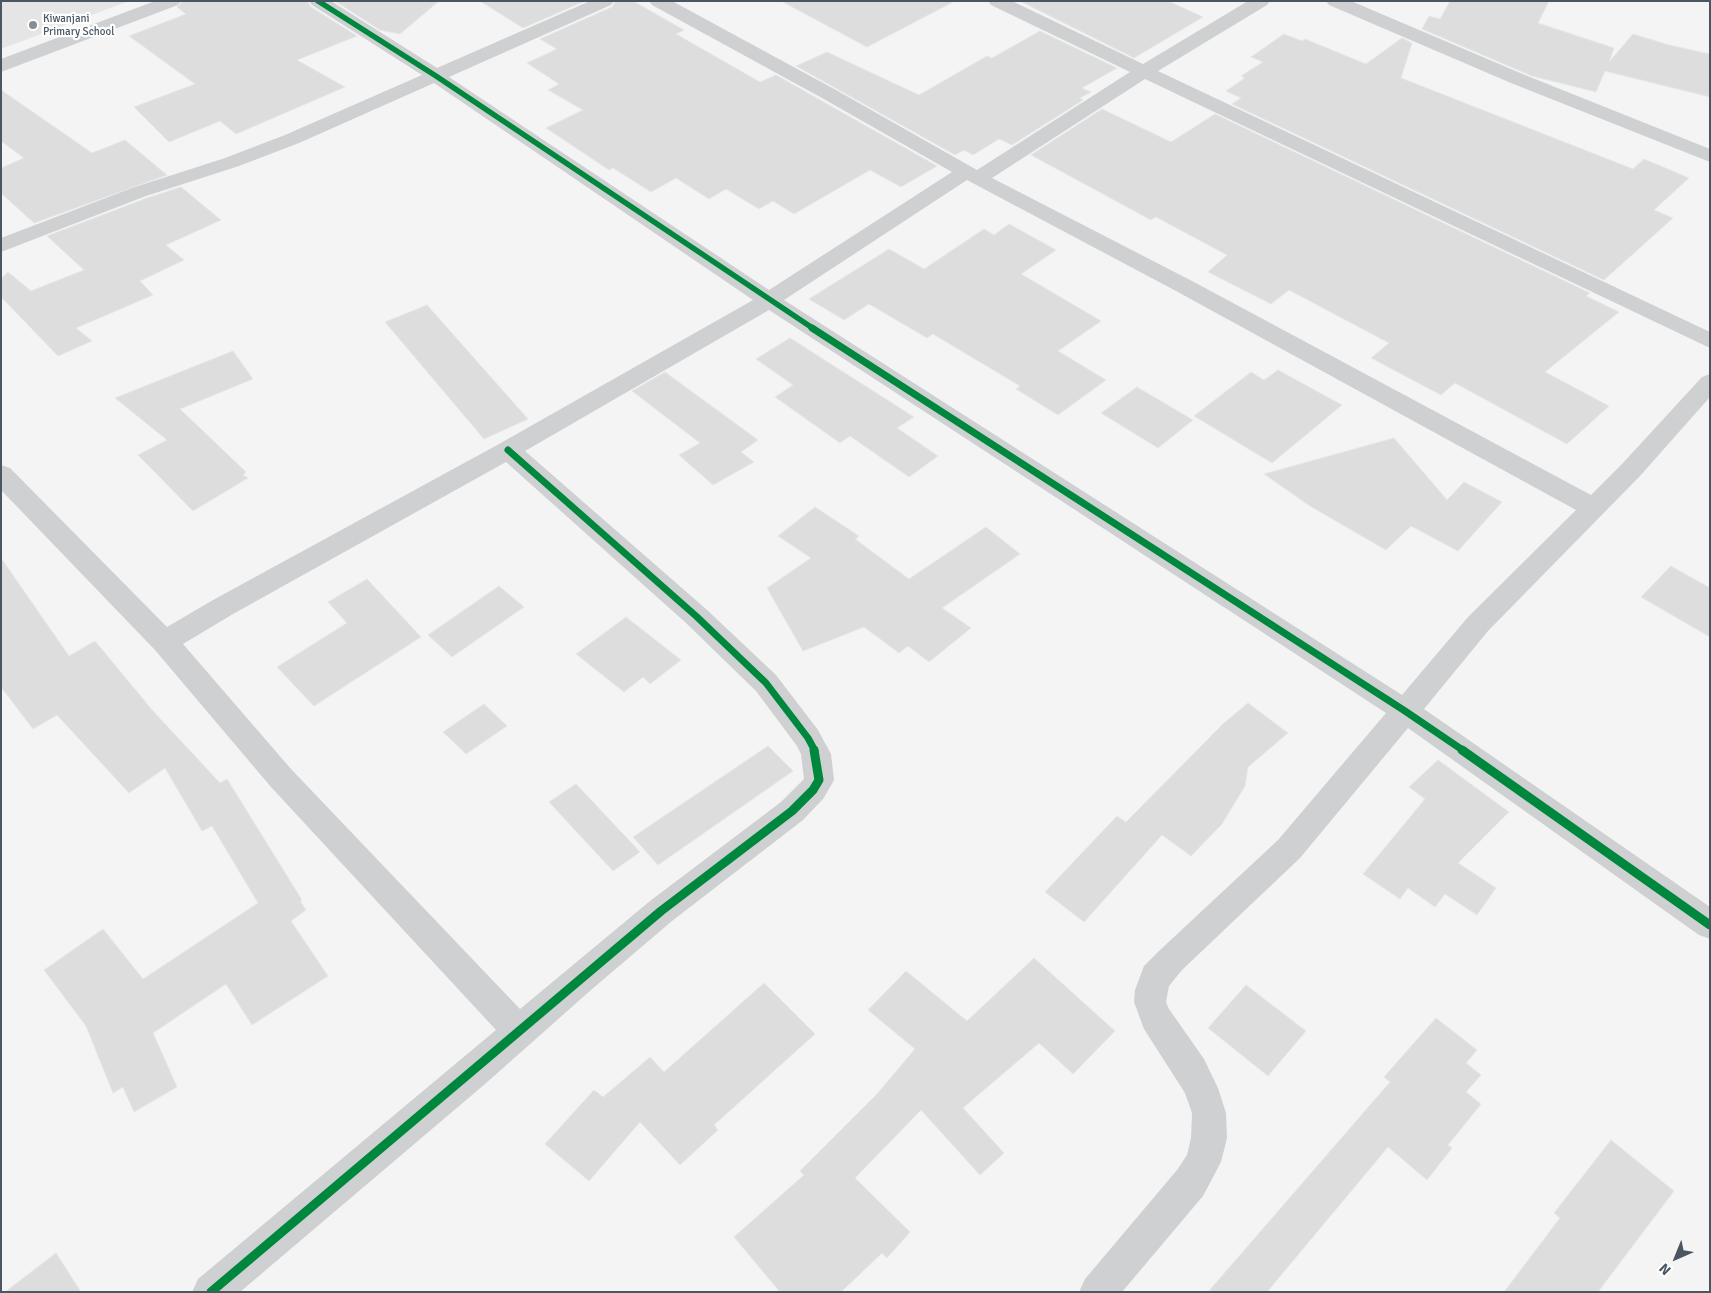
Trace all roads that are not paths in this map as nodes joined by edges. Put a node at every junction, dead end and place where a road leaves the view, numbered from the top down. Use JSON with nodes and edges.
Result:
{"nodes":[{"id":1,"x":172,"y":1,"type":"edge"},
{"id":2,"x":318,"y":1,"type":"edge"},
{"id":3,"x":604,"y":1,"type":"edge"},
{"id":4,"x":658,"y":1,"type":"edge"},
{"id":5,"x":997,"y":1,"type":"edge"},
{"id":6,"x":1261,"y":1,"type":"edge"},
{"id":7,"x":1335,"y":1,"type":"edge"},
{"id":8,"x":1,"y":66,"type":"edge"},
{"id":9,"x":1144,"y":71,"type":"junction"},
{"id":10,"x":436,"y":76,"type":"junction"},
{"id":11,"x":1710,"y":156,"type":"edge"},
{"id":12,"x":972,"y":175,"type":"junction"},
{"id":13,"x":1,"y":246,"type":"edge"},
{"id":14,"x":769,"y":300,"type":"junction"},
{"id":15,"x":1710,"y":341,"type":"edge"},
{"id":16,"x":1710,"y":382,"type":"edge"},
{"id":17,"x":508,"y":450,"type":"junction"},
{"id":18,"x":1,"y":474,"type":"edge"},
{"id":19,"x":1594,"y":508,"type":"junction"},
{"id":20,"x":165,"y":642,"type":"junction"},
{"id":21,"x":1405,"y":711,"type":"junction"},
{"id":22,"x":1710,"y":925,"type":"edge"},
{"id":23,"x":518,"y":1030,"type":"junction"},
{"id":24,"x":211,"y":1292,"type":"edge"},
{"id":25,"x":1098,"y":1292,"type":"edge"}],
"edges":[{"from":1,"to":8,"type":"street"},
{"from":2,"to":10,"type":"street"},
{"from":3,"to":10,"type":"street"},
{"from":4,"to":12,"type":"street"},
{"from":5,"to":9,"type":"street"},
{"from":6,"to":9,"type":"street"},
{"from":7,"to":11,"type":"street"},
{"from":9,"to":12,"type":"street"},
{"from":9,"to":15,"type":"street"},
{"from":10,"to":13,"type":"street"},
{"from":10,"to":14,"type":"street"},
{"from":12,"to":14,"type":"street"},
{"from":12,"to":19,"type":"street"},
{"from":14,"to":17,"type":"street"},
{"from":14,"to":21,"type":"street"},
{"from":16,"to":19,"type":"street"},
{"from":17,"to":20,"type":"street"},
{"from":17,"to":23,"type":"street"},
{"from":18,"to":20,"type":"street"},
{"from":19,"to":21,"type":"street"},
{"from":20,"to":23,"type":"street"},
{"from":21,"to":22,"type":"street"},
{"from":21,"to":25,"type":"street"},
{"from":23,"to":24,"type":"street"}]}
